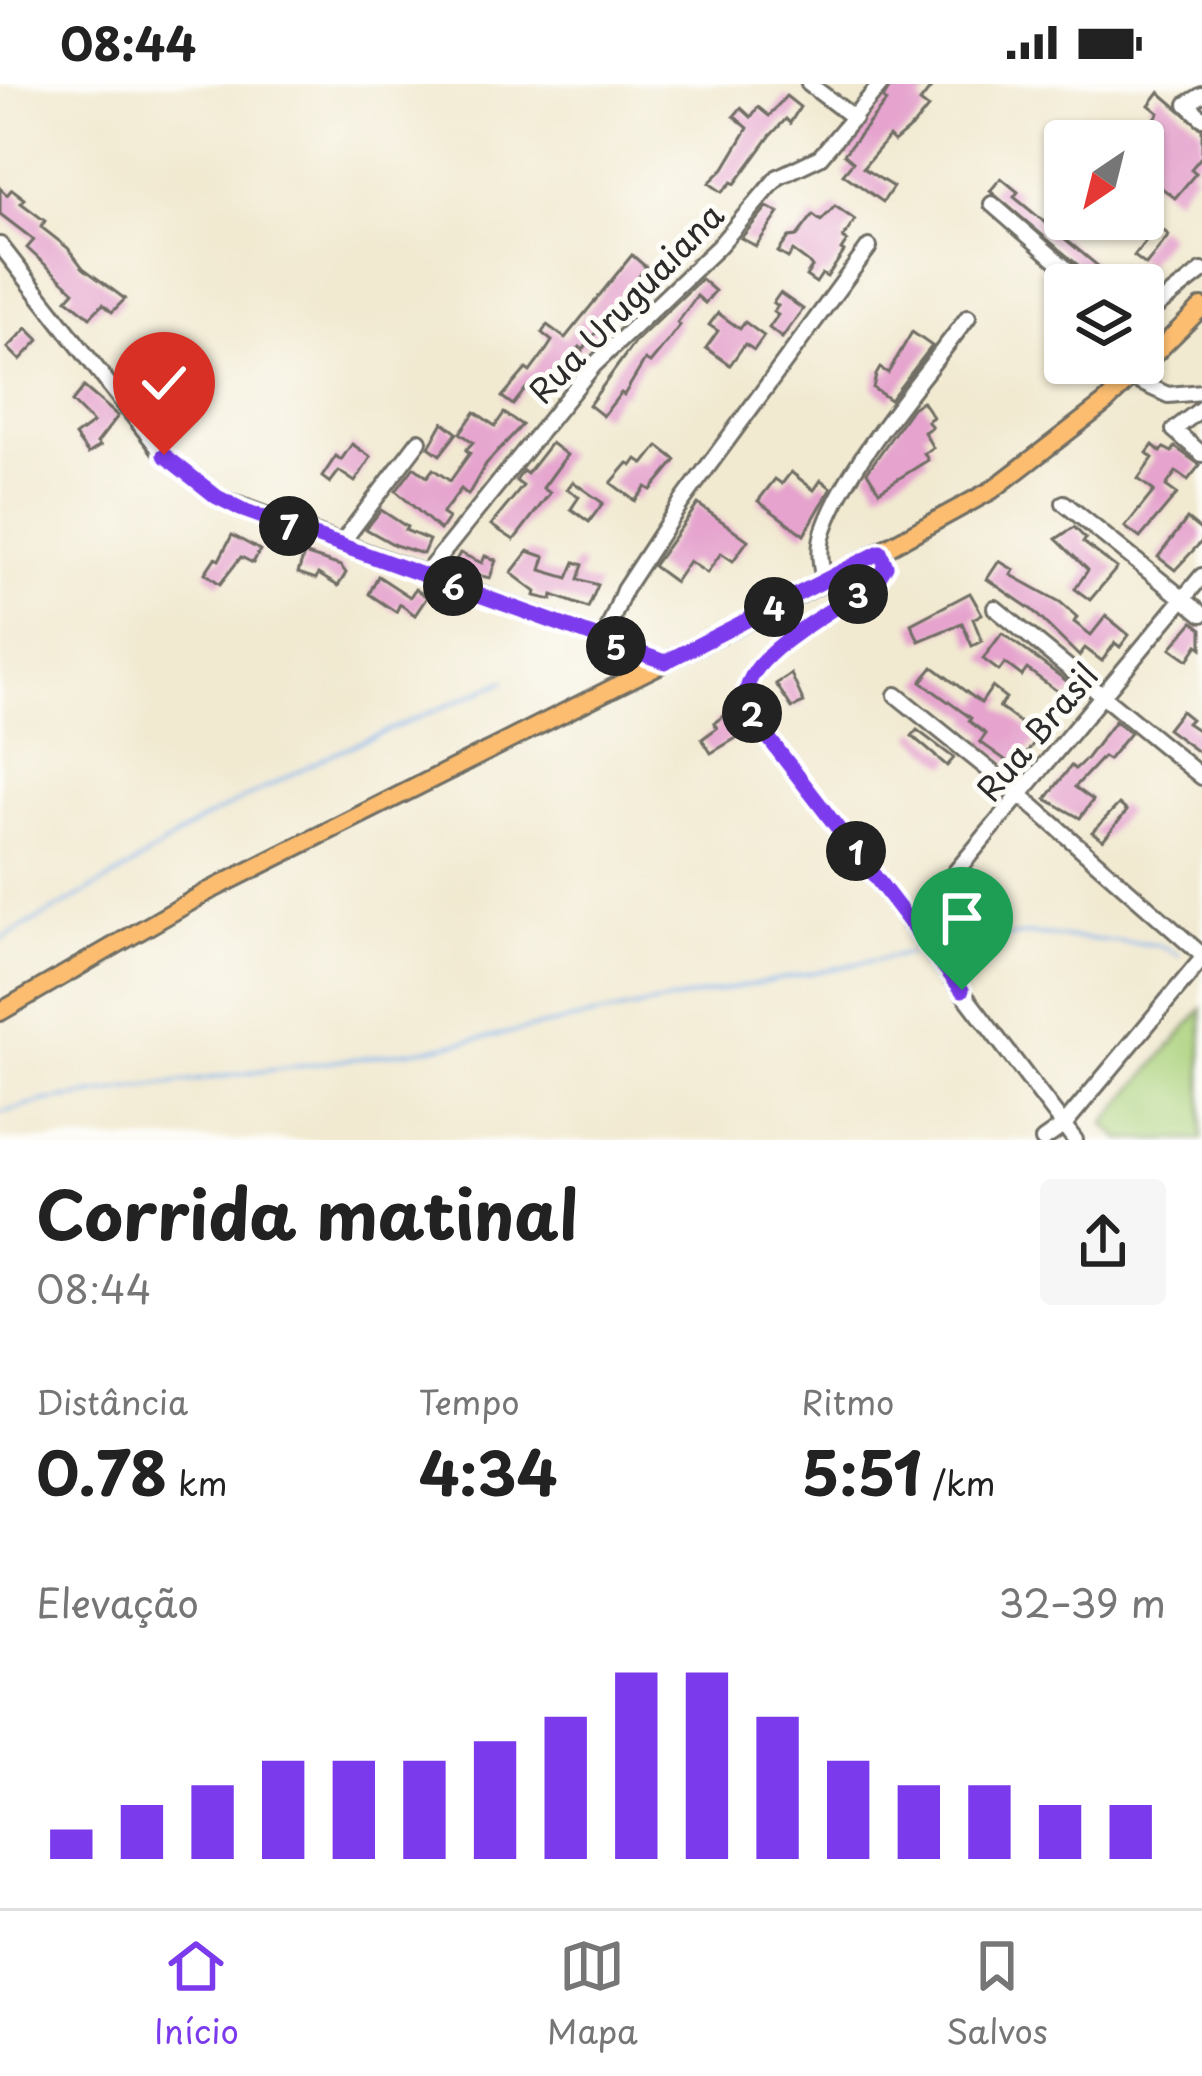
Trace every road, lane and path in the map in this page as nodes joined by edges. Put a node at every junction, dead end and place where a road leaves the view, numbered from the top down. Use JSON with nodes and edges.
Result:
{"nodes":[{"id":1,"x":809,"y":84,"type":"edge"},
{"id":2,"x":881,"y":84,"type":"edge"},
{"id":3,"x":1202,"y":95,"type":"edge"},
{"id":4,"x":854,"y":118,"type":"junction"},
{"id":5,"x":1202,"y":118,"type":"edge"},
{"id":6,"x":992,"y":204,"type":"dead end"},
{"id":7,"x":0,"y":245,"type":"edge"},
{"id":8,"x":869,"y":247,"type":"dead end"},
{"id":9,"x":1061,"y":264,"type":"edge"},
{"id":10,"x":1202,"y":271,"type":"edge"},
{"id":11,"x":1164,"y":301,"type":"edge"},
{"id":12,"x":1202,"y":307,"type":"edge"},
{"id":13,"x":968,"y":317,"type":"dead end"},
{"id":14,"x":1164,"y":345,"type":"edge"},
{"id":15,"x":1124,"y":384,"type":"edge"},
{"id":16,"x":1144,"y":384,"type":"edge"},
{"id":17,"x":1202,"y":392,"type":"edge"},
{"id":18,"x":1202,"y":408,"type":"edge"},
{"id":19,"x":419,"y":441,"type":"dead end"},
{"id":20,"x":1202,"y":454,"type":"edge"},
{"id":21,"x":1064,"y":503,"type":"dead end"},
{"id":22,"x":340,"y":544,"type":"junction"},
{"id":23,"x":880,"y":552,"type":"junction"},
{"id":24,"x":424,"y":576,"type":"junction"},
{"id":25,"x":1202,"y":576,"type":"edge"},
{"id":26,"x":824,"y":582,"type":"junction"},
{"id":27,"x":1184,"y":598,"type":"junction"},
{"id":28,"x":995,"y":608,"type":"dead end"},
{"id":29,"x":1202,"y":614,"type":"edge"},
{"id":30,"x":603,"y":642,"type":"junction"},
{"id":31,"x":665,"y":662,"type":"junction"},
{"id":32,"x":896,"y":695,"type":"dead end"},
{"id":33,"x":1100,"y":695,"type":"junction"},
{"id":34,"x":1202,"y":777,"type":"edge"},
{"id":35,"x":1019,"y":794,"type":"junction"},
{"id":36,"x":913,"y":923,"type":"junction"},
{"id":37,"x":1202,"y":957,"type":"edge"},
{"id":38,"x":0,"y":1012,"type":"edge"},
{"id":39,"x":1063,"y":1126,"type":"junction"},
{"id":40,"x":1043,"y":1140,"type":"edge"},
{"id":41,"x":1075,"y":1140,"type":"edge"}],
"edges":[{"from":1,"to":4,"type":"street"},
{"from":2,"to":4,"type":"street","name":"Rua Uruguaiana"},
{"from":3,"to":5,"type":"street"},
{"from":4,"to":24,"type":"street","name":"Rua Uruguaiana"},
{"from":6,"to":9,"type":"street"},
{"from":7,"to":22,"type":"street"},
{"from":8,"to":30,"type":"street"},
{"from":10,"to":11,"type":"street"},
{"from":12,"to":14,"type":"main road"},
{"from":13,"to":26,"type":"street"},
{"from":15,"to":23,"type":"main road"},
{"from":16,"to":17,"type":"street"},
{"from":18,"to":20,"type":"street"},
{"from":19,"to":22,"type":"street"},
{"from":21,"to":27,"type":"street"},
{"from":22,"to":24,"type":"street"},
{"from":23,"to":26,"type":"main road"},
{"from":23,"to":36,"type":"street"},
{"from":24,"to":30,"type":"street"},
{"from":25,"to":27,"type":"street","name":"Rua Brasil"},
{"from":26,"to":31,"type":"main road"},
{"from":27,"to":29,"type":"street"},
{"from":27,"to":33,"type":"street","name":"Rua Brasil"},
{"from":28,"to":33,"type":"street"},
{"from":30,"to":31,"type":"street"},
{"from":31,"to":38,"type":"main road"},
{"from":32,"to":35,"type":"street"},
{"from":33,"to":34,"type":"street"},
{"from":33,"to":35,"type":"street","name":"Rua Brasil"},
{"from":35,"to":36,"type":"street","name":"Rua Brasil"},
{"from":35,"to":37,"type":"street"},
{"from":36,"to":39,"type":"street"},
{"from":37,"to":39,"type":"street"},
{"from":39,"to":40,"type":"street"},
{"from":39,"to":41,"type":"street"}]}
